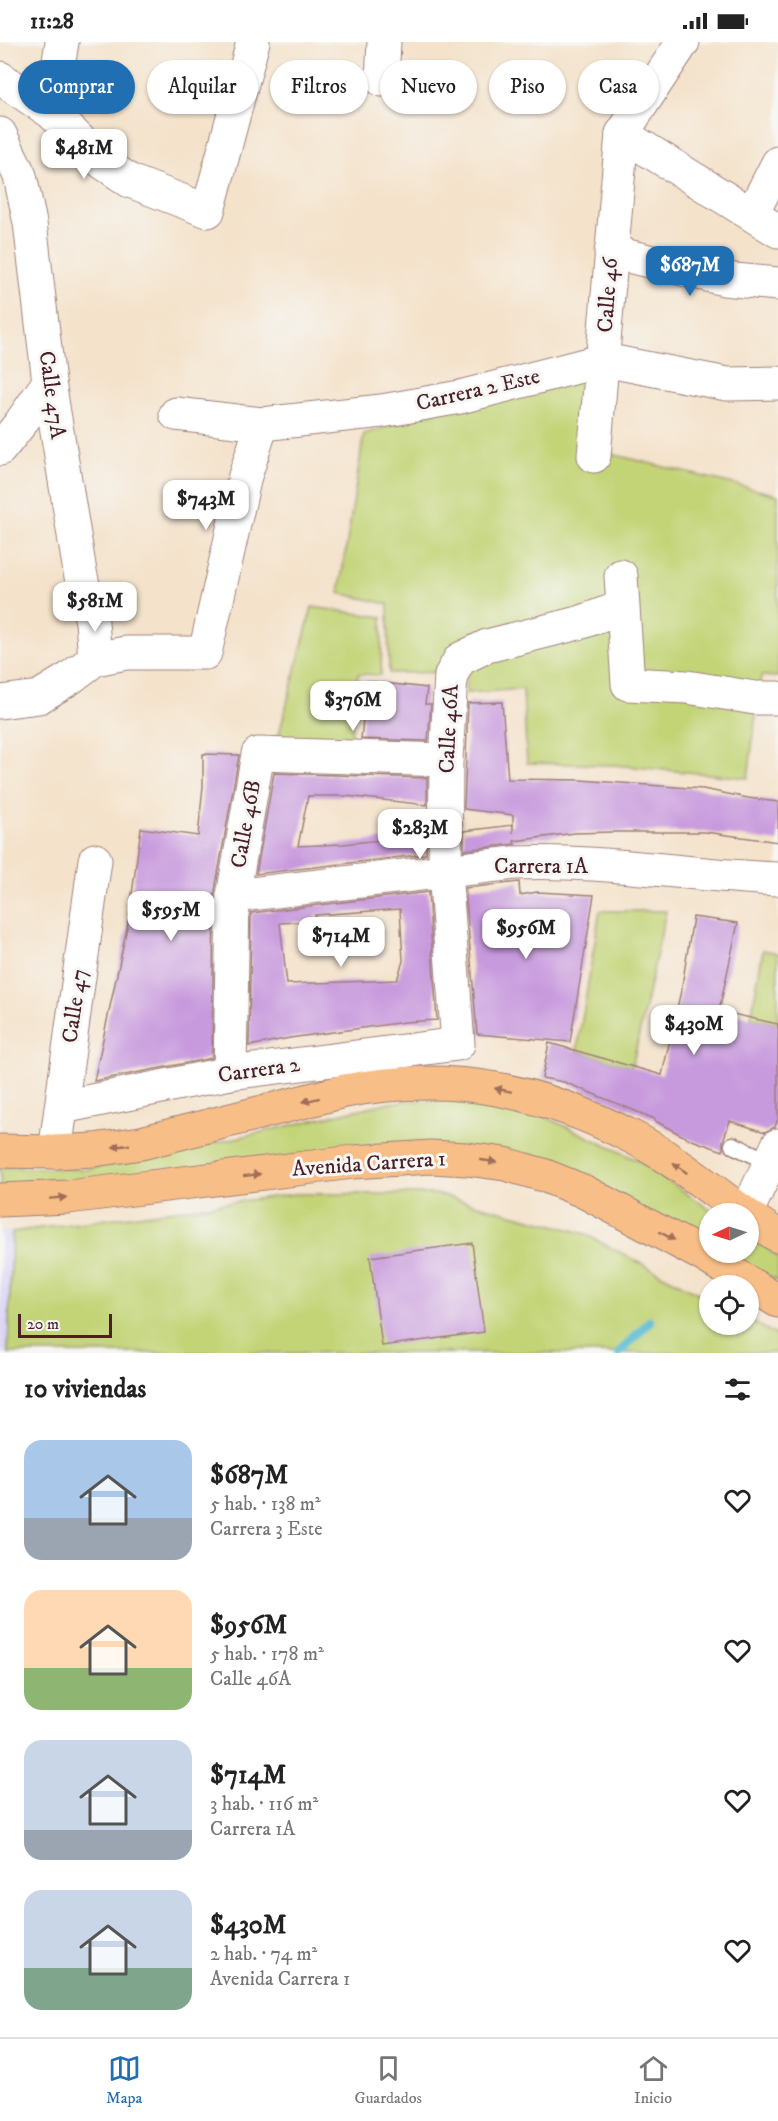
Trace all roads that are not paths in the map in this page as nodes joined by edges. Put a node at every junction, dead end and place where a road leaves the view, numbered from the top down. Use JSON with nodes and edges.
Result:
{"nodes":[{"id":1,"x":62,"y":42,"type":"edge"},
{"id":2,"x":253,"y":42,"type":"edge"},
{"id":3,"x":384,"y":42,"type":"edge"},
{"id":4,"x":682,"y":42,"type":"edge"},
{"id":5,"x":59,"y":60,"type":"edge"},
{"id":6,"x":383,"y":60,"type":"edge"},
{"id":7,"x":0,"y":78,"type":"edge"},
{"id":8,"x":18,"y":90,"type":"edge"},
{"id":9,"x":53,"y":114,"type":"edge"},
{"id":10,"x":0,"y":134,"type":"edge"},
{"id":11,"x":622,"y":134,"type":"junction"},
{"id":12,"x":778,"y":163,"type":"edge"},
{"id":13,"x":765,"y":222,"type":"edge"},
{"id":14,"x":611,"y":252,"type":"junction"},
{"id":15,"x":778,"y":284,"type":"edge"},
{"id":16,"x":603,"y":360,"type":"junction"},
{"id":17,"x":49,"y":382,"type":"junction"},
{"id":18,"x":778,"y":383,"type":"edge"},
{"id":19,"x":176,"y":414,"type":"dead end"},
{"id":20,"x":262,"y":424,"type":"junction"},
{"id":21,"x":0,"y":449,"type":"edge"},
{"id":22,"x":594,"y":456,"type":"dead end"},
{"id":23,"x":95,"y":659,"type":"junction"},
{"id":24,"x":778,"y":698,"type":"edge"},
{"id":25,"x":0,"y":702,"type":"edge"},
{"id":26,"x":446,"y":760,"type":"junction"},
{"id":27,"x":95,"y":860,"type":"dead end"},
{"id":28,"x":445,"y":871,"type":"junction"},
{"id":29,"x":778,"y":879,"type":"edge"},
{"id":30,"x":233,"y":896,"type":"junction"},
{"id":31,"x":458,"y":1044,"type":"joint"},
{"id":32,"x":230,"y":1073,"type":"junction"},
{"id":33,"x":62,"y":1107,"type":"junction"},
{"id":34,"x":733,"y":1145,"type":"dead end"},
{"id":35,"x":0,"y":1151,"type":"edge"},
{"id":36,"x":55,"y":1152,"type":"junction"},
{"id":37,"x":775,"y":1158,"type":"edge"},
{"id":38,"x":0,"y":1200,"type":"edge"},
{"id":39,"x":731,"y":1203,"type":"edge"},
{"id":40,"x":752,"y":1203,"type":"edge"},
{"id":41,"x":759,"y":1223,"type":"edge"},
{"id":42,"x":778,"y":1236,"type":"edge"},
{"id":43,"x":778,"y":1301,"type":"edge"}],
"edges":[{"from":1,"to":5,"type":"street"},
{"from":2,"to":9,"type":"street"},
{"from":3,"to":6,"type":"street"},
{"from":4,"to":11,"type":"street"},
{"from":7,"to":8,"type":"street"},
{"from":10,"to":17,"type":"street","name":"Calle 47A"},
{"from":11,"to":13,"type":"street"},
{"from":11,"to":14,"type":"street","name":"Calle 46"},
{"from":12,"to":13,"type":"street"},
{"from":14,"to":15,"type":"street"},
{"from":14,"to":16,"type":"street","name":"Calle 46"},
{"from":16,"to":18,"type":"street","name":"Carrera 2 Este"},
{"from":16,"to":20,"type":"street","name":"Carrera 2 Este"},
{"from":16,"to":22,"type":"street","name":"Calle 46"},
{"from":17,"to":21,"type":"street"},
{"from":17,"to":23,"type":"street","name":"Calle 47A"},
{"from":19,"to":20,"type":"street","name":"Carrera 2 Este"},
{"from":20,"to":23,"type":"street"},
{"from":23,"to":25,"type":"street"},
{"from":24,"to":26,"type":"street","name":"Calle 46A"},
{"from":26,"to":28,"type":"street","name":"Calle 46A"},
{"from":26,"to":30,"type":"street","name":"Calle 46B"},
{"from":27,"to":33,"type":"street","name":"Calle 47"},
{"from":28,"to":29,"type":"street","name":"Carrera 1A"},
{"from":28,"to":30,"type":"street","name":"Carrera 1A"},
{"from":28,"to":31,"type":"street","name":"Calle 46A"},
{"from":30,"to":32,"type":"street","name":"Calle 46B"},
{"from":31,"to":32,"type":"street","name":"Carrera 2"},
{"from":32,"to":33,"type":"street","name":"Carrera 2"},
{"from":33,"to":36,"type":"street","name":"Calle 47"},
{"from":34,"to":37,"type":"lane"},
{"from":35,"to":36,"type":"main road"},
{"from":39,"to":36,"type":"main road","one_way":true},
{"from":37,"to":40,"type":"street"},
{"from":38,"to":43,"type":"main road","name":"Avenida Carrera 1","one_way":true},
{"from":41,"to":42,"type":"main road"}]}
